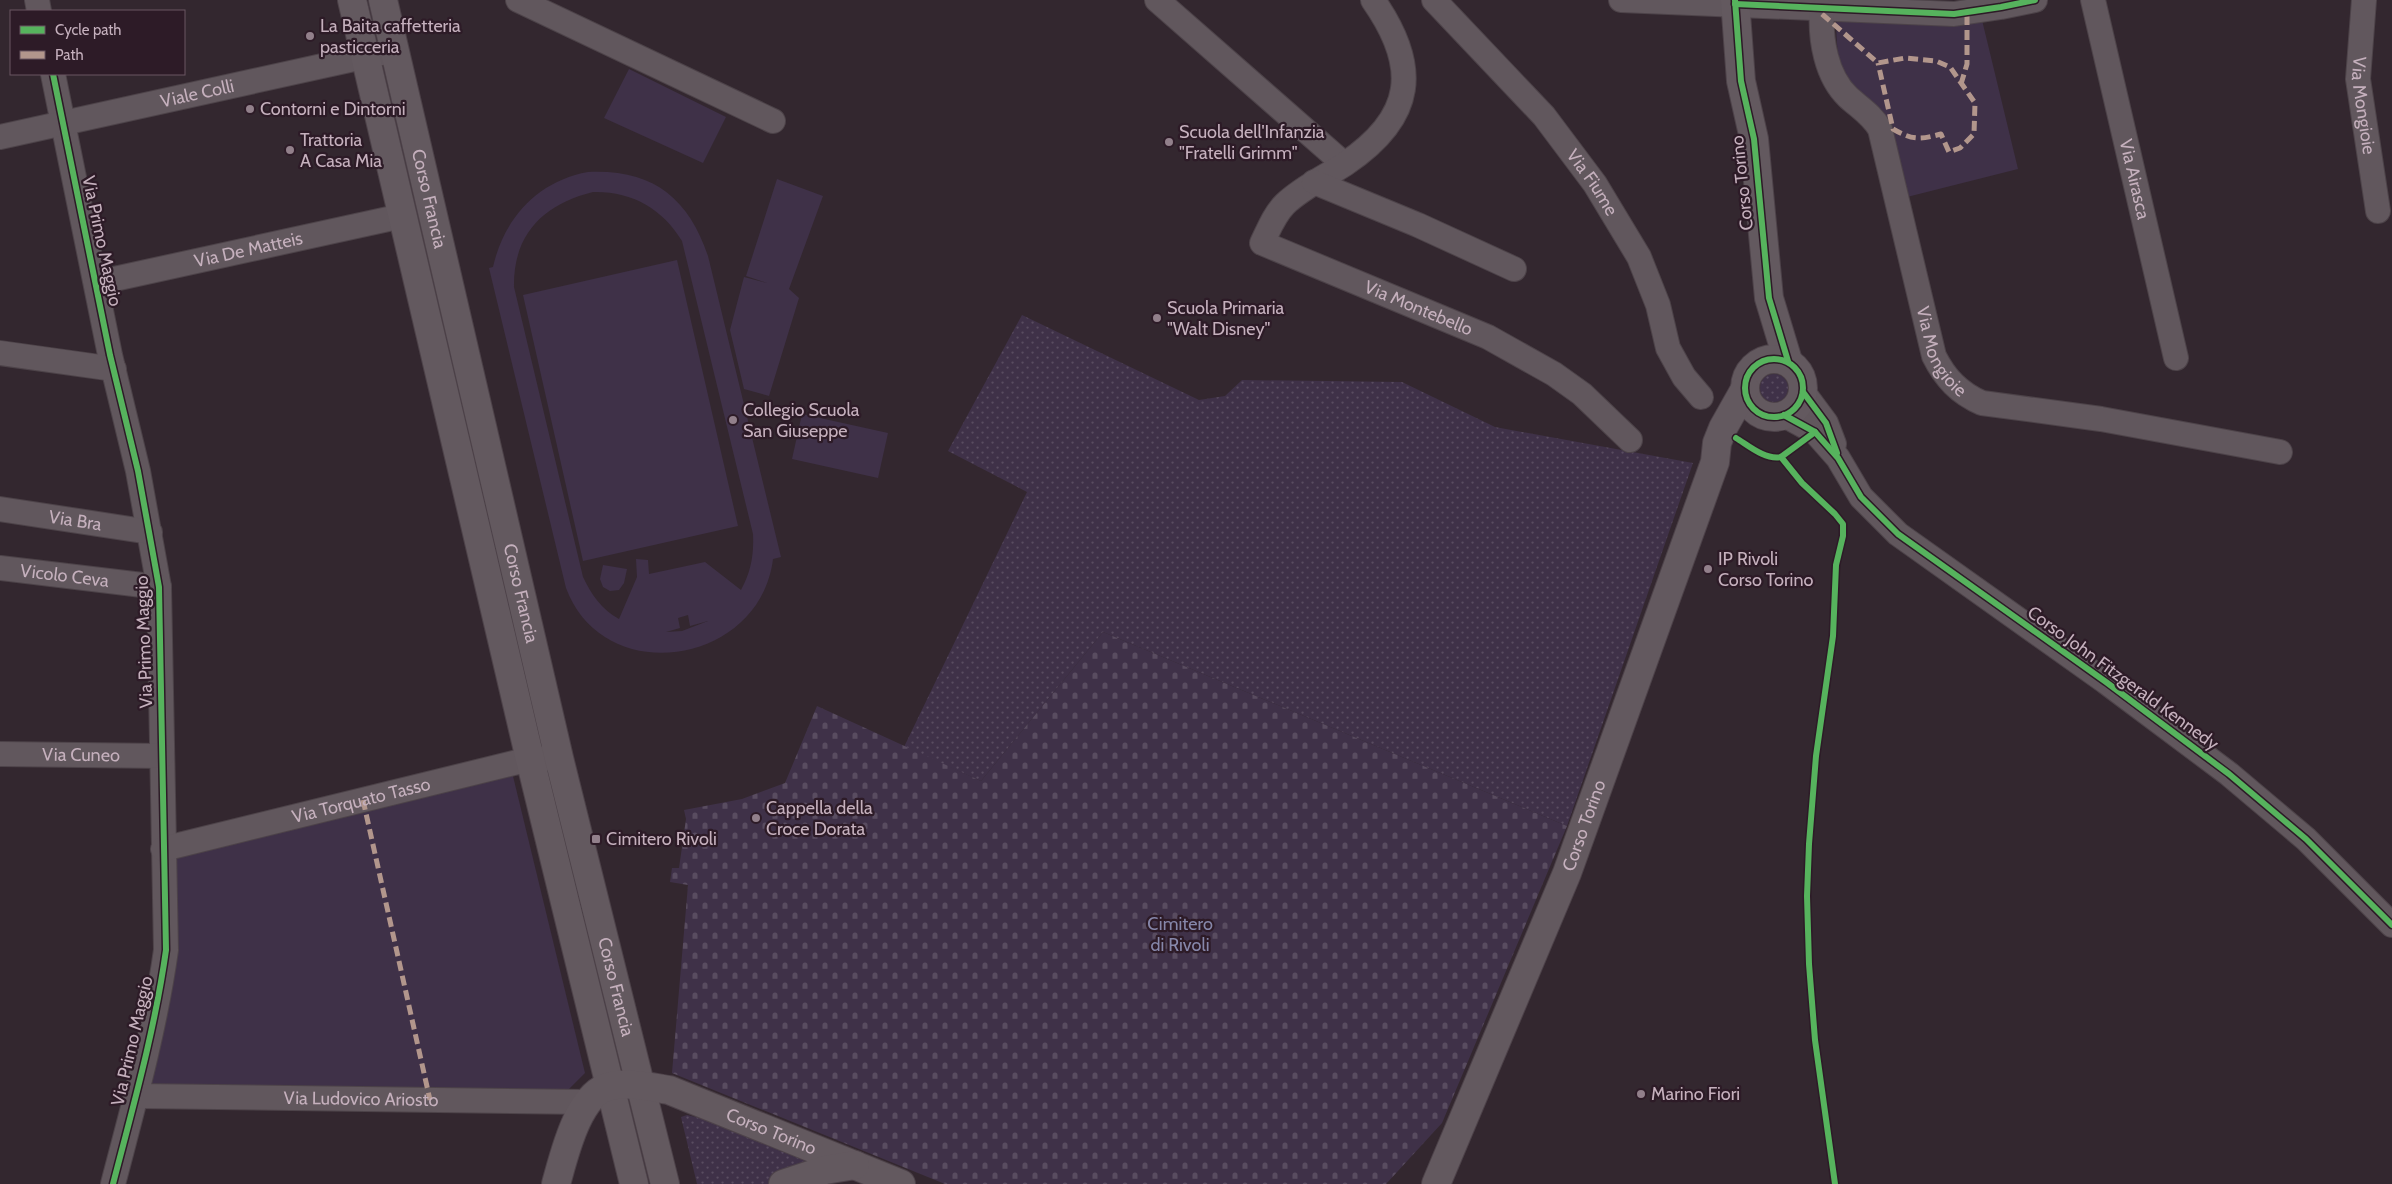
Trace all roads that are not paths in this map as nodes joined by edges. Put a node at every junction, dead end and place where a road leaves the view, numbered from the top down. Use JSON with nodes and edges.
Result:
{"nodes":[{"id":1,"x":352,"y":0,"type":"edge"},
{"id":2,"x":383,"y":0,"type":"edge"},
{"id":3,"x":518,"y":0,"type":"edge"},
{"id":4,"x":1157,"y":0,"type":"edge"},
{"id":5,"x":1373,"y":0,"type":"edge"},
{"id":6,"x":1434,"y":0,"type":"edge"},
{"id":7,"x":1621,"y":0,"type":"edge"},
{"id":8,"x":2035,"y":0,"type":"edge"},
{"id":9,"x":2093,"y":0,"type":"edge"},
{"id":10,"x":2364,"y":0,"type":"edge"},
{"id":11,"x":1735,"y":2,"type":"edge"},
{"id":12,"x":1822,"y":10,"type":"junction"},
{"id":13,"x":395,"y":50,"type":"junction"},
{"id":14,"x":365,"y":55,"type":"junction"},
{"id":15,"x":53,"y":75,"type":"edge"},
{"id":16,"x":772,"y":121,"type":"dead end"},
{"id":17,"x":63,"y":122,"type":"junction"},
{"id":18,"x":0,"y":137,"type":"edge"},
{"id":19,"x":1344,"y":164,"type":"junction"},
{"id":20,"x":1314,"y":182,"type":"junction"},
{"id":21,"x":2378,"y":212,"type":"dead end"},
{"id":22,"x":402,"y":216,"type":"junction"},
{"id":23,"x":1514,"y":269,"type":"dead end"},
{"id":24,"x":96,"y":283,"type":"junction"},
{"id":25,"x":1769,"y":298,"type":"junction"},
{"id":26,"x":0,"y":353,"type":"edge"},
{"id":27,"x":2176,"y":358,"type":"dead end"},
{"id":28,"x":1759,"y":362,"type":"junction"},
{"id":29,"x":1788,"y":362,"type":"junction"},
{"id":30,"x":114,"y":369,"type":"junction"},
{"id":31,"x":1745,"y":389,"type":"junction"},
{"id":32,"x":1803,"y":392,"type":"junction"},
{"id":33,"x":1701,"y":396,"type":"dead end"},
{"id":34,"x":1775,"y":416,"type":"junction"},
{"id":35,"x":1630,"y":440,"type":"dead end"},
{"id":36,"x":2280,"y":452,"type":"dead end"},
{"id":37,"x":1838,"y":458,"type":"junction"},
{"id":38,"x":1715,"y":462,"type":"junction"},
{"id":39,"x":0,"y":509,"type":"edge"},
{"id":40,"x":150,"y":532,"type":"junction"},
{"id":41,"x":0,"y":568,"type":"edge"},
{"id":42,"x":159,"y":587,"type":"junction"},
{"id":43,"x":0,"y":754,"type":"edge"},
{"id":44,"x":162,"y":756,"type":"junction"},
{"id":45,"x":558,"y":758,"type":"junction"},
{"id":46,"x":530,"y":759,"type":"junction"},
{"id":47,"x":163,"y":850,"type":"junction"},
{"id":48,"x":2392,"y":925,"type":"edge"},
{"id":49,"x":641,"y":1085,"type":"junction"},
{"id":50,"x":610,"y":1086,"type":"junction"},
{"id":51,"x":136,"y":1096,"type":"junction"},
{"id":52,"x":587,"y":1102,"type":"junction"},
{"id":53,"x":855,"y":1165,"type":"junction"},
{"id":54,"x":113,"y":1184,"type":"edge"},
{"id":55,"x":556,"y":1184,"type":"edge"},
{"id":56,"x":634,"y":1184,"type":"edge"},
{"id":57,"x":665,"y":1184,"type":"edge"},
{"id":58,"x":783,"y":1184,"type":"edge"},
{"id":59,"x":901,"y":1184,"type":"edge"},
{"id":60,"x":1436,"y":1184,"type":"edge"}],
"edges":[{"from":1,"to":14,"type":"main road","name":"Corso Francia"},
{"from":2,"to":13,"type":"main road","name":"Corso Francia"},
{"from":3,"to":16,"type":"street"},
{"from":4,"to":19,"type":"street"},
{"from":5,"to":19,"type":"street","name":"Via Montebello"},
{"from":6,"to":33,"type":"street","name":"Via Fiume"},
{"from":7,"to":11,"type":"street"},
{"from":8,"to":12,"type":"street"},
{"from":9,"to":27,"type":"street","name":"Via Airasca"},
{"from":10,"to":21,"type":"street","name":"Via Mongioie"},
{"from":11,"to":12,"type":"street"},
{"from":11,"to":25,"type":"main road","name":"Corso Torino"},
{"from":12,"to":36,"type":"street","name":"Via Mongioie"},
{"from":13,"to":14,"type":"street","name":"Viale Colli"},
{"from":13,"to":45,"type":"main road","name":"Corso Francia"},
{"from":14,"to":17,"type":"street","name":"Viale Colli"},
{"from":14,"to":22,"type":"main road","name":"Corso Francia"},
{"from":15,"to":17,"type":"street","name":"Via Primo Maggio"},
{"from":17,"to":18,"type":"street","name":"Viale Colli"},
{"from":17,"to":24,"type":"street","name":"Via Primo Maggio"},
{"from":19,"to":20,"type":"street","name":"Via Montebello"},
{"from":20,"to":23,"type":"street"},
{"from":20,"to":35,"type":"street","name":"Via Montebello"},
{"from":22,"to":24,"type":"street","name":"Via De Matteis"},
{"from":22,"to":46,"type":"main road","name":"Corso Francia"},
{"from":24,"to":30,"type":"street","name":"Via Primo Maggio"},
{"from":25,"to":28,"type":"main road","name":"Corso Torino"},
{"from":25,"to":29,"type":"main road","name":"Corso Torino"},
{"from":26,"to":30,"type":"street"},
{"from":28,"to":29,"type":"main road"},
{"from":28,"to":31,"type":"main road"},
{"from":29,"to":32,"type":"main road"},
{"from":30,"to":40,"type":"street","name":"Via Primo Maggio"},
{"from":31,"to":34,"type":"main road"},
{"from":31,"to":38,"type":"main road","name":"Corso Torino"},
{"from":32,"to":34,"type":"main road"},
{"from":32,"to":37,"type":"street","name":"Corso John Fitzgerald Kennedy"},
{"from":34,"to":37,"type":"street","name":"Corso John Fitzgerald Kennedy"},
{"from":34,"to":38,"type":"main road","name":"Corso Torino"},
{"from":37,"to":48,"type":"street","name":"Corso John Fitzgerald Kennedy"},
{"from":38,"to":60,"type":"main road","name":"Corso Torino"},
{"from":39,"to":40,"type":"street","name":"Via Bra"},
{"from":40,"to":42,"type":"street","name":"Via Primo Maggio"},
{"from":41,"to":42,"type":"street","name":"Vicolo Ceva"},
{"from":42,"to":44,"type":"street","name":"Via Primo Maggio"},
{"from":43,"to":44,"type":"street","name":"Via Cuneo"},
{"from":44,"to":47,"type":"street","name":"Via Primo Maggio"},
{"from":45,"to":46,"type":"street","name":"Via Torquato Tasso"},
{"from":45,"to":49,"type":"main road","name":"Corso Francia"},
{"from":46,"to":47,"type":"street","name":"Via Torquato Tasso"},
{"from":46,"to":50,"type":"main road","name":"Corso Francia"},
{"from":47,"to":51,"type":"street","name":"Via Primo Maggio"},
{"from":49,"to":50,"type":"main road","name":"Corso Torino"},
{"from":49,"to":53,"type":"main road","name":"Corso Torino"},
{"from":49,"to":57,"type":"main road","name":"Corso Francia"},
{"from":50,"to":52,"type":"main road"},
{"from":50,"to":56,"type":"main road","name":"Corso Francia"},
{"from":51,"to":52,"type":"street","name":"Via Ludovico Ariosto"},
{"from":51,"to":54,"type":"street","name":"Via Primo Maggio"},
{"from":52,"to":55,"type":"main road"},
{"from":53,"to":58,"type":"main road"},
{"from":53,"to":59,"type":"main road","name":"Corso Torino"}]}
